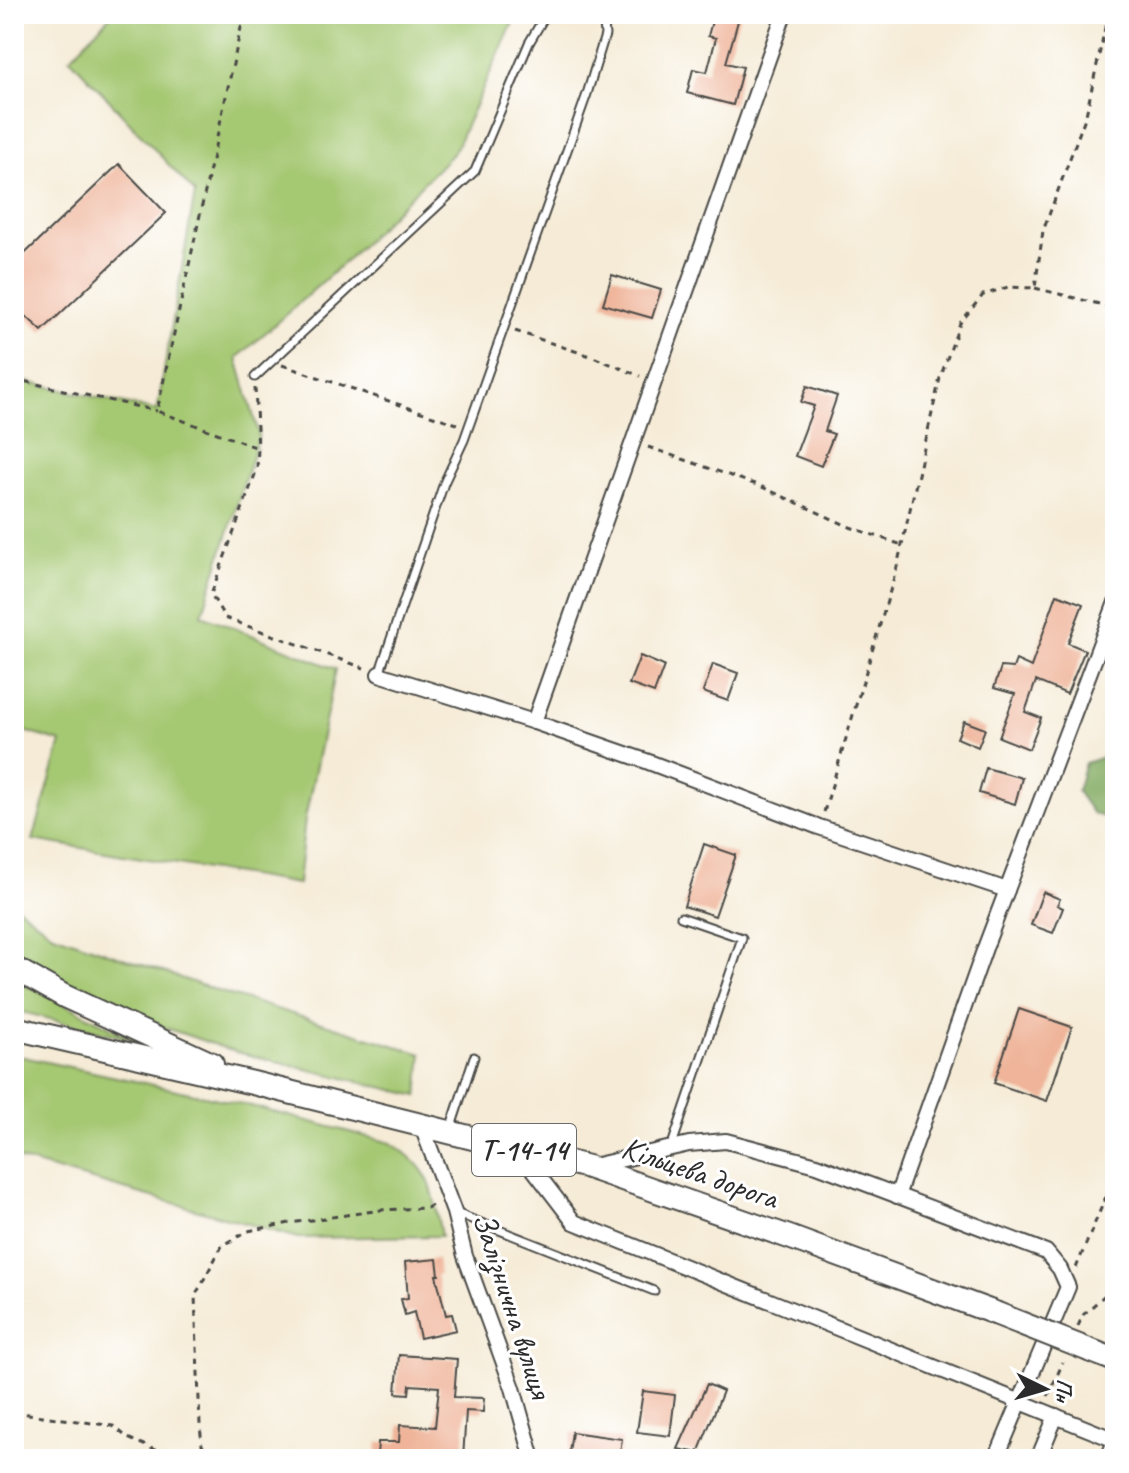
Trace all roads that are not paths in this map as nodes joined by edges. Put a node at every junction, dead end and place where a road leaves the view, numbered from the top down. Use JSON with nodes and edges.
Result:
{"nodes":[{"id":1,"x":546,"y":14,"type":"edge"},
{"id":2,"x":603,"y":14,"type":"edge"},
{"id":3,"x":784,"y":14,"type":"edge"},
{"id":4,"x":255,"y":377,"type":"road end"},
{"id":5,"x":1115,"y":605,"type":"edge"},
{"id":6,"x":379,"y":674,"type":"joint"},
{"id":7,"x":534,"y":722,"type":"junction"},
{"id":8,"x":1007,"y":890,"type":"junction"},
{"id":9,"x":681,"y":917,"type":"dead end"},
{"id":10,"x":14,"y":968,"type":"edge"},
{"id":11,"x":14,"y":1028,"type":"edge"},
{"id":12,"x":14,"y":1035,"type":"edge"},
{"id":13,"x":63,"y":1040,"type":"junction"},
{"id":14,"x":474,"y":1057,"type":"dead end"},
{"id":15,"x":253,"y":1083,"type":"junction"},
{"id":16,"x":421,"y":1124,"type":"junction"},
{"id":17,"x":450,"y":1131,"type":"junction"},
{"id":18,"x":518,"y":1148,"type":"junction"},
{"id":19,"x":670,"y":1148,"type":"junction"},
{"id":20,"x":588,"y":1167,"type":"junction"},
{"id":21,"x":897,"y":1196,"type":"junction"},
{"id":22,"x":451,"y":1205,"type":"junction"},
{"id":23,"x":654,"y":1291,"type":"dead end"},
{"id":24,"x":1115,"y":1360,"type":"edge"},
{"id":25,"x":1020,"y":1400,"type":"junction"},
{"id":26,"x":1056,"y":1416,"type":"junction"},
{"id":27,"x":1113,"y":1440,"type":"edge"},
{"id":28,"x":533,"y":1459,"type":"edge"},
{"id":29,"x":996,"y":1459,"type":"edge"},
{"id":30,"x":1038,"y":1459,"type":"edge"},
{"id":31,"x":1104,"y":1459,"type":"edge"}],
"edges":[{"from":1,"to":4,"type":"lane"},
{"from":2,"to":6,"type":"lane"},
{"from":3,"to":7,"type":"street"},
{"from":5,"to":8,"type":"street"},
{"from":6,"to":7,"type":"street"},
{"from":7,"to":8,"type":"street"},
{"from":8,"to":21,"type":"street"},
{"from":9,"to":19,"type":"lane"},
{"from":10,"to":15,"type":"highway","number":"Т-14-14"},
{"from":11,"to":13,"type":"highway","number":"Т-14-14"},
{"from":12,"to":13,"type":"highway","number":"Т-14-14"},
{"from":13,"to":15,"type":"highway","number":"Т-14-14"},
{"from":14,"to":17,"type":"lane"},
{"from":15,"to":16,"type":"highway","name":"Кільцева дорога","number":"Т-14-14"},
{"from":16,"to":17,"type":"highway","name":"Кільцева дорога","number":"Т-14-14"},
{"from":16,"to":22,"type":"street","name":"Залізнична вулиця"},
{"from":17,"to":18,"type":"highway","name":"Кільцева дорога","number":"Т-14-14"},
{"from":18,"to":20,"type":"highway","name":"Кільцева дорога","number":"Т-14-14"},
{"from":18,"to":25,"type":"street"},
{"from":19,"to":20,"type":"street"},
{"from":19,"to":21,"type":"street"},
{"from":20,"to":24,"type":"highway","name":"Кільцева дорога","number":"Т-14-14","bridge":true},
{"from":21,"to":25,"type":"street"},
{"from":22,"to":23,"type":"lane"},
{"from":22,"to":28,"type":"street","name":"Залізнична вулиця"},
{"from":25,"to":26,"type":"street"},
{"from":25,"to":29,"type":"street"},
{"from":26,"to":27,"type":"street"},
{"from":26,"to":30,"type":"street"},
{"from":27,"to":31,"type":"lane"}]}
